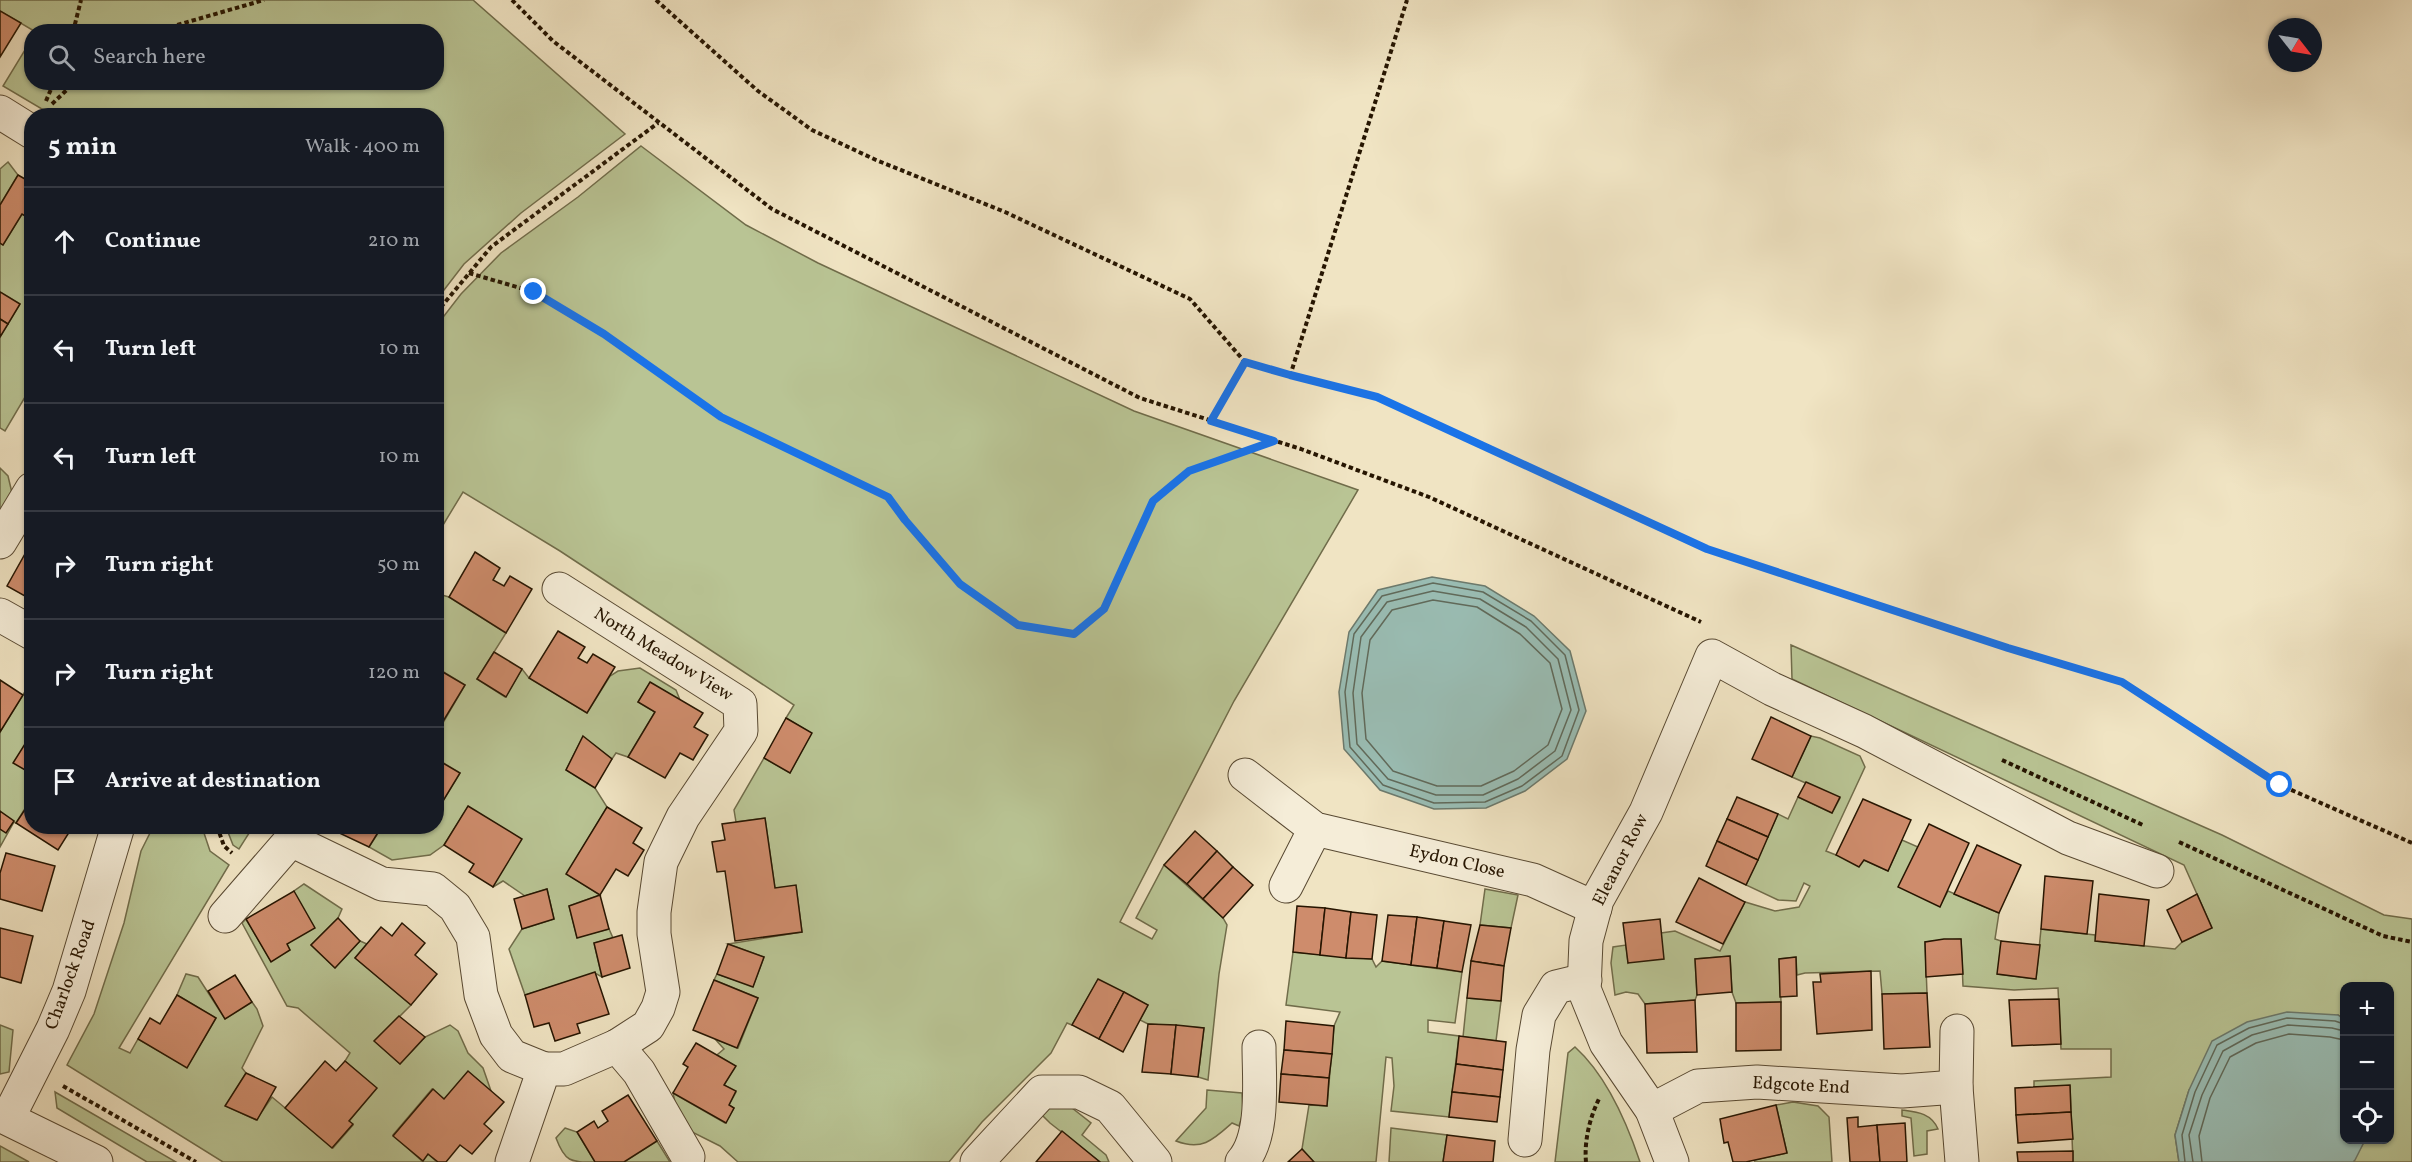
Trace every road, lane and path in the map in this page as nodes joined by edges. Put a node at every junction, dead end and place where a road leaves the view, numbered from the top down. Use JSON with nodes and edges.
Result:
{"nodes":[{"id":1,"x":81,"y":0,"type":"edge"},
{"id":2,"x":264,"y":0,"type":"edge"},
{"id":3,"x":512,"y":0,"type":"edge"},
{"id":4,"x":656,"y":0,"type":"edge"},
{"id":5,"x":1407,"y":0,"type":"edge"},
{"id":6,"x":75,"y":24,"type":"edge"},
{"id":7,"x":180,"y":24,"type":"edge"},
{"id":8,"x":67,"y":90,"type":"edge"},
{"id":9,"x":50,"y":108,"type":"edge"},
{"id":10,"x":1,"y":115,"type":"edge"},
{"id":11,"x":24,"y":117,"type":"edge"},
{"id":12,"x":658,"y":123,"type":"junction"},
{"id":13,"x":470,"y":273,"type":"junction"},
{"id":14,"x":444,"y":304,"type":"edge"},
{"id":15,"x":1245,"y":362,"type":"junction"},
{"id":16,"x":1290,"y":375,"type":"junction"},
{"id":17,"x":1211,"y":421,"type":"junction"},
{"id":18,"x":1274,"y":441,"type":"junction"},
{"id":19,"x":24,"y":502,"type":"edge"},
{"id":20,"x":0,"y":542,"type":"edge"},
{"id":21,"x":559,"y":589,"type":"dead end"},
{"id":22,"x":0,"y":615,"type":"edge"},
{"id":23,"x":24,"y":628,"type":"edge"},
{"id":24,"x":1711,"y":641,"type":"junction"},
{"id":25,"x":1992,"y":756,"type":"dead end"},
{"id":26,"x":1245,"y":775,"type":"dead end"},
{"id":27,"x":1315,"y":829,"type":"junction"},
{"id":28,"x":2154,"y":830,"type":"dead end"},
{"id":29,"x":116,"y":834,"type":"edge"},
{"id":30,"x":220,"y":834,"type":"edge"},
{"id":31,"x":292,"y":834,"type":"edge"},
{"id":32,"x":295,"y":834,"type":"edge"},
{"id":33,"x":2176,"y":840,"type":"dead end"},
{"id":34,"x":2412,"y":843,"type":"edge"},
{"id":35,"x":233,"y":854,"type":"dead end"},
{"id":36,"x":2157,"y":872,"type":"dead end"},
{"id":37,"x":1286,"y":886,"type":"dead end"},
{"id":38,"x":1595,"y":908,"type":"junction"},
{"id":39,"x":225,"y":916,"type":"dead end"},
{"id":40,"x":2412,"y":942,"type":"edge"},
{"id":41,"x":1585,"y":980,"type":"junction"},
{"id":42,"x":1957,"y":1031,"type":"dead end"},
{"id":43,"x":617,"y":1046,"type":"junction"},
{"id":44,"x":1258,"y":1047,"type":"dead end"},
{"id":45,"x":544,"y":1069,"type":"junction"},
{"id":46,"x":54,"y":1081,"type":"dead end"},
{"id":47,"x":1956,"y":1087,"type":"junction"},
{"id":48,"x":1608,"y":1093,"type":"dead end"},
{"id":49,"x":1652,"y":1110,"type":"junction"},
{"id":50,"x":4,"y":1117,"type":"edge"},
{"id":51,"x":1525,"y":1140,"type":"dead end"},
{"id":52,"x":688,"y":1157,"type":"dead end"},
{"id":53,"x":94,"y":1162,"type":"edge"},
{"id":54,"x":196,"y":1162,"type":"edge"},
{"id":55,"x":512,"y":1162,"type":"edge"},
{"id":56,"x":977,"y":1162,"type":"edge"},
{"id":57,"x":1155,"y":1162,"type":"edge"},
{"id":58,"x":1242,"y":1162,"type":"edge"},
{"id":59,"x":1586,"y":1162,"type":"edge"},
{"id":60,"x":1671,"y":1162,"type":"edge"},
{"id":61,"x":1962,"y":1162,"type":"edge"}],
"edges":[{"from":1,"to":6,"type":"path"},
{"from":2,"to":7,"type":"path"},
{"from":3,"to":12,"type":"path"},
{"from":4,"to":15,"type":"path"},
{"from":5,"to":16,"type":"path"},
{"from":8,"to":9,"type":"path"},
{"from":10,"to":11,"type":"street"},
{"from":12,"to":13,"type":"path"},
{"from":12,"to":17,"type":"path"},
{"from":13,"to":14,"type":"path"},
{"from":13,"to":18,"type":"path"},
{"from":15,"to":16,"type":"path"},
{"from":15,"to":17,"type":"path"},
{"from":16,"to":34,"type":"path"},
{"from":17,"to":18,"type":"path"},
{"from":18,"to":24,"type":"path"},
{"from":19,"to":20,"type":"street"},
{"from":21,"to":43,"type":"street","name":"North Meadow View"},
{"from":22,"to":23,"type":"street"},
{"from":24,"to":36,"type":"street"},
{"from":24,"to":38,"type":"street","name":"Eleanor Row"},
{"from":25,"to":28,"type":"path"},
{"from":26,"to":27,"type":"street","name":"Eydon Close"},
{"from":27,"to":37,"type":"street"},
{"from":27,"to":38,"type":"street","name":"Eydon Close"},
{"from":29,"to":50,"type":"street","name":"Charlock Road"},
{"from":30,"to":35,"type":"path"},
{"from":31,"to":39,"type":"street","name":"North Meadow View"},
{"from":32,"to":45,"type":"street","name":"North Meadow View"},
{"from":33,"to":40,"type":"path"},
{"from":38,"to":41,"type":"street","name":"Eleanor Row"},
{"from":41,"to":49,"type":"street","name":"Eleanor Row"},
{"from":41,"to":51,"type":"street"},
{"from":42,"to":47,"type":"street"},
{"from":43,"to":45,"type":"street","name":"North Meadow View"},
{"from":43,"to":52,"type":"street"},
{"from":44,"to":58,"type":"street"},
{"from":45,"to":55,"type":"street"},
{"from":46,"to":54,"type":"path"},
{"from":47,"to":49,"type":"street","name":"Edgcote End"},
{"from":47,"to":61,"type":"street"},
{"from":48,"to":59,"type":"path"},
{"from":49,"to":60,"type":"street","name":"Eleanor Row"},
{"from":50,"to":53,"type":"street"},
{"from":56,"to":57,"type":"street"}]}
